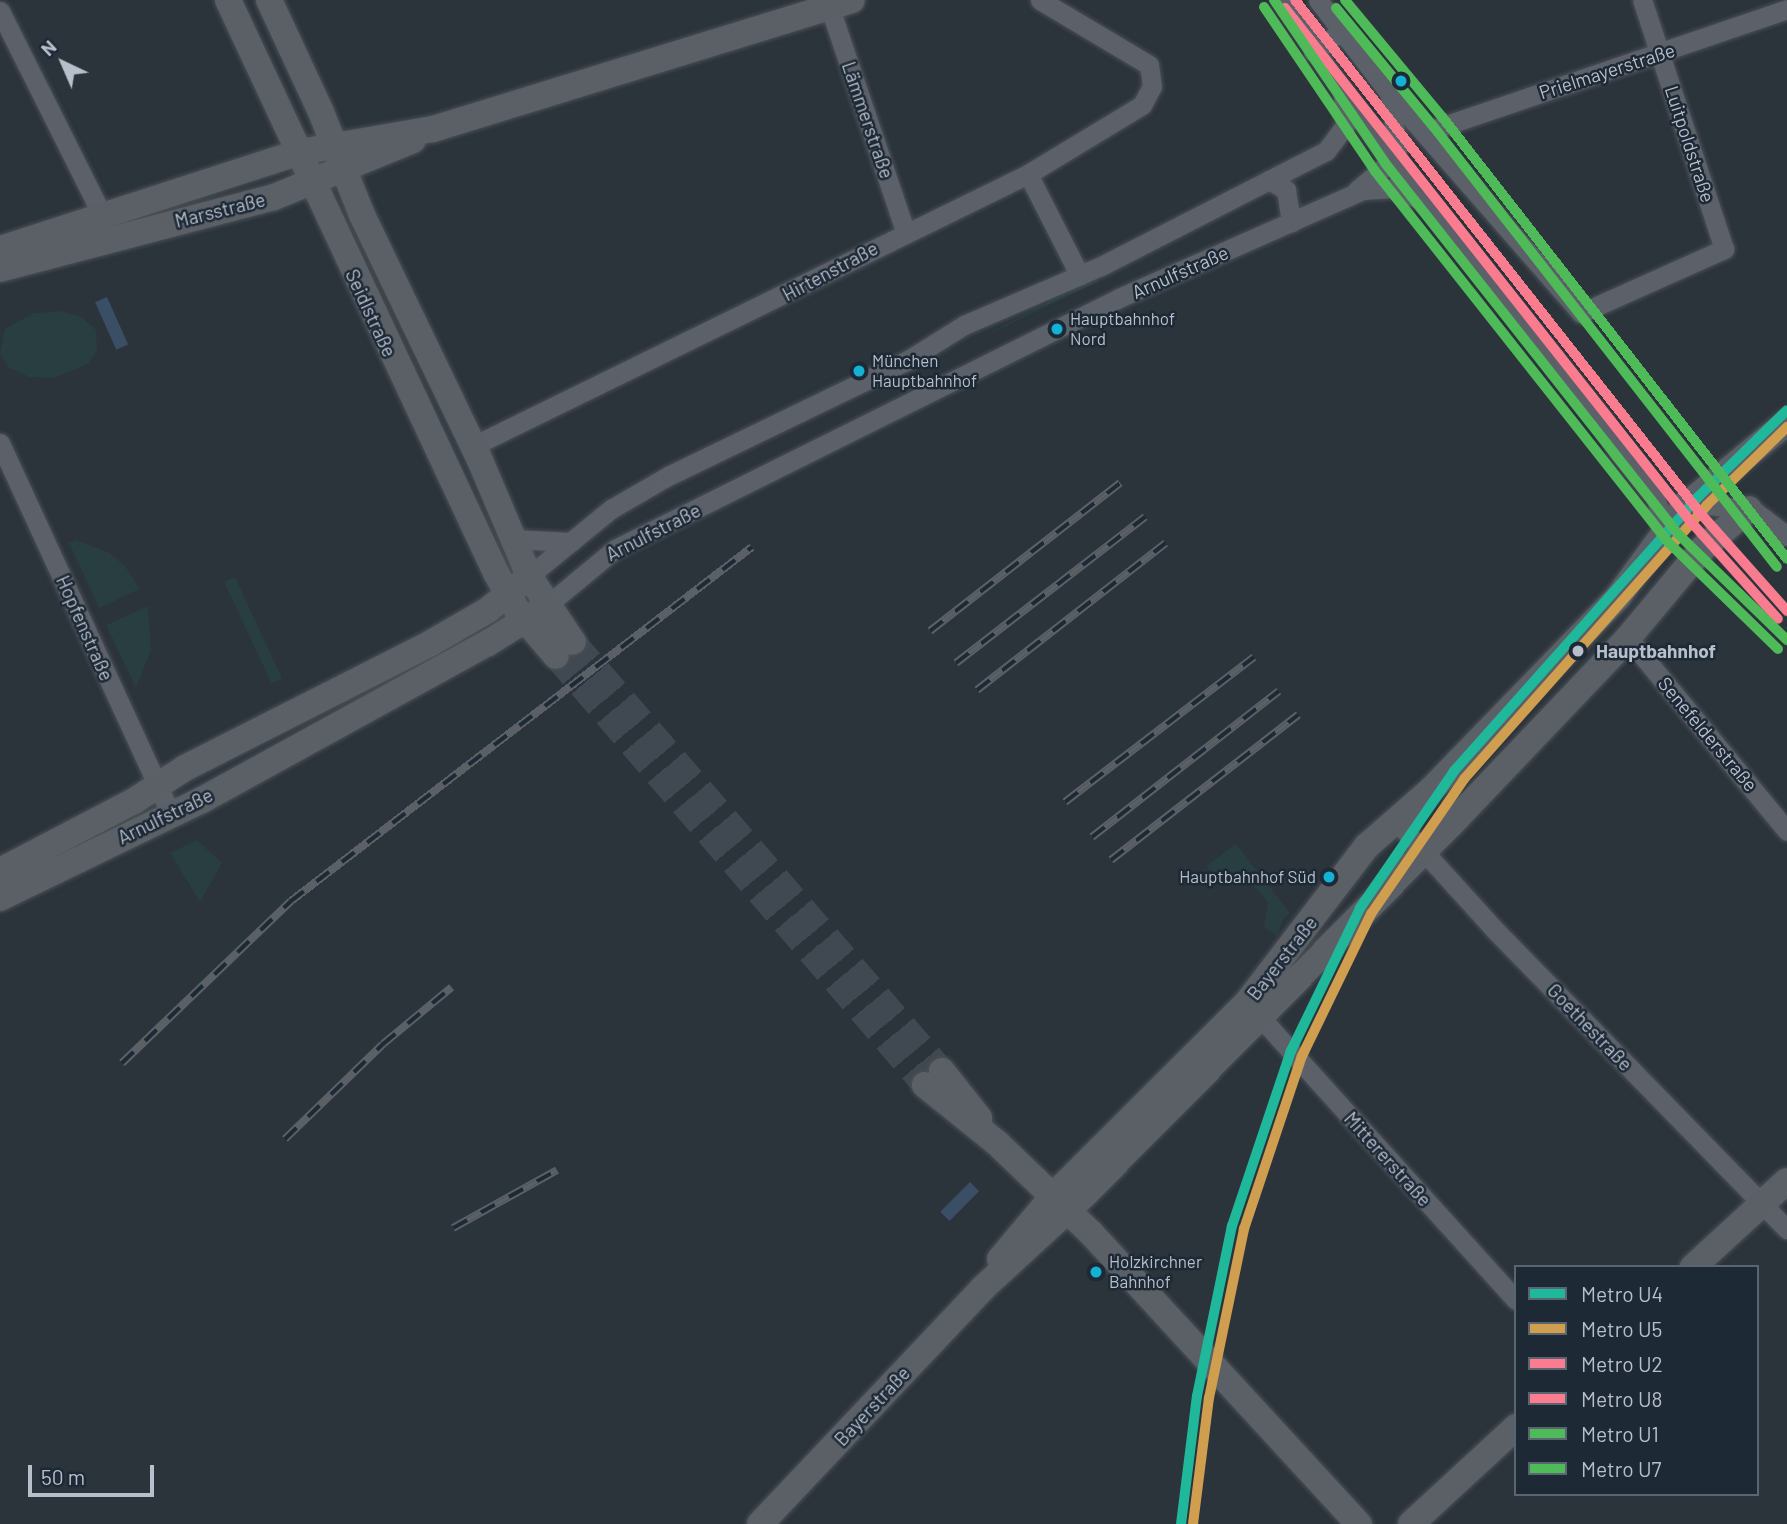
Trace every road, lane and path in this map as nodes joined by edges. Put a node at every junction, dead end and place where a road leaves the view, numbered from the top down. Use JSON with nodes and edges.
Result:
{"nodes":[{"id":1,"x":228,"y":0,"type":"edge"},
{"id":2,"x":269,"y":0,"type":"edge"},
{"id":3,"x":1040,"y":0,"type":"edge"},
{"id":4,"x":1281,"y":0,"type":"edge"},
{"id":5,"x":1318,"y":0,"type":"edge"},
{"id":6,"x":1642,"y":0,"type":"edge"},
{"id":7,"x":841,"y":4,"type":"edge"},
{"id":8,"x":1787,"y":9,"type":"edge"},
{"id":9,"x":0,"y":11,"type":"edge"},
{"id":10,"x":1342,"y":32,"type":"junction"},
{"id":11,"x":1313,"y":52,"type":"junction"},
{"id":12,"x":1660,"y":53,"type":"junction"},
{"id":13,"x":1361,"y":58,"type":"junction"},
{"id":14,"x":1330,"y":77,"type":"junction"},
{"id":15,"x":1390,"y":94,"type":"junction"},
{"id":16,"x":1343,"y":96,"type":"junction"},
{"id":17,"x":433,"y":129,"type":"junction"},
{"id":18,"x":1426,"y":132,"type":"junction"},
{"id":19,"x":333,"y":144,"type":"junction"},
{"id":20,"x":300,"y":152,"type":"junction"},
{"id":21,"x":1391,"y":160,"type":"junction"},
{"id":22,"x":343,"y":171,"type":"junction"},
{"id":23,"x":1028,"y":174,"type":"junction"},
{"id":24,"x":1269,"y":180,"type":"junction"},
{"id":25,"x":311,"y":184,"type":"junction"},
{"id":26,"x":1350,"y":195,"type":"junction"},
{"id":27,"x":1423,"y":201,"type":"junction"},
{"id":28,"x":103,"y":217,"type":"junction"},
{"id":29,"x":1291,"y":223,"type":"junction"},
{"id":30,"x":905,"y":231,"type":"junction"},
{"id":31,"x":0,"y":249,"type":"edge"},
{"id":32,"x":0,"y":269,"type":"edge"},
{"id":33,"x":1080,"y":275,"type":"junction"},
{"id":34,"x":1787,"y":422,"type":"edge"},
{"id":35,"x":0,"y":443,"type":"edge"},
{"id":36,"x":473,"y":446,"type":"junction"},
{"id":37,"x":1656,"y":499,"type":"junction"},
{"id":38,"x":1689,"y":502,"type":"junction"},
{"id":39,"x":1749,"y":509,"type":"junction"},
{"id":40,"x":1664,"y":531,"type":"junction"},
{"id":41,"x":1787,"y":536,"type":"edge"},
{"id":42,"x":513,"y":539,"type":"junction"},
{"id":43,"x":571,"y":542,"type":"junction"},
{"id":44,"x":529,"y":576,"type":"junction"},
{"id":45,"x":508,"y":595,"type":"junction"},
{"id":46,"x":536,"y":613,"type":"junction"},
{"id":47,"x":1628,"y":638,"type":"junction"},
{"id":48,"x":565,"y":649,"type":"tunnel mouth"},
{"id":49,"x":158,"y":786,"type":"junction"},
{"id":50,"x":171,"y":814,"type":"junction"},
{"id":51,"x":1396,"y":822,"type":"junction"},
{"id":52,"x":1787,"y":831,"type":"edge"},
{"id":53,"x":1424,"y":851,"type":"junction"},
{"id":54,"x":0,"y":870,"type":"edge"},
{"id":55,"x":0,"y":898,"type":"edge"},
{"id":56,"x":1261,"y":1018,"type":"junction"},
{"id":57,"x":934,"y":1078,"type":"tunnel mouth"},
{"id":58,"x":1787,"y":1181,"type":"edge"},
{"id":59,"x":1061,"y":1203,"type":"junction"},
{"id":60,"x":1763,"y":1203,"type":"junction"},
{"id":61,"x":1787,"y":1229,"type":"edge"},
{"id":62,"x":1695,"y":1265,"type":"edge"},
{"id":63,"x":1514,"y":1298,"type":"edge"},
{"id":64,"x":1514,"y":1429,"type":"edge"},
{"id":65,"x":760,"y":1524,"type":"edge"},
{"id":66,"x":1359,"y":1524,"type":"edge"},
{"id":67,"x":1411,"y":1524,"type":"edge"}],
"edges":[{"from":1,"to":20,"type":"street","name":"Seidlstraße"},
{"from":2,"to":19,"type":"street","name":"Seidlstraße"},
{"from":3,"to":23,"type":"street","name":"Hirtenstraße"},
{"from":4,"to":11,"type":"street"},
{"from":5,"to":10,"type":"street"},
{"from":6,"to":12,"type":"street","name":"Luitpoldstraße"},
{"from":7,"to":17,"type":"street","name":"Marsstraße"},
{"from":7,"to":30,"type":"street","name":"Lämmerstraße"},
{"from":8,"to":12,"type":"street","name":"Prielmayerstraße"},
{"from":9,"to":28,"type":"street"},
{"from":10,"to":11,"type":"street"},
{"from":10,"to":13,"type":"street"},
{"from":11,"to":14,"type":"street"},
{"from":12,"to":18,"type":"street","name":"Prielmayerstraße"},
{"from":12,"to":18,"type":"street","name":"Luitpoldstraße"},
{"from":13,"to":14,"type":"street"},
{"from":13,"to":15,"type":"street"},
{"from":14,"to":16,"type":"street"},
{"from":15,"to":18,"type":"street"},
{"from":15,"to":21,"type":"street"},
{"from":16,"to":21,"type":"street"},
{"from":16,"to":24,"type":"street","name":"Arnulfstraße"},
{"from":17,"to":19,"type":"street","name":"Marsstraße"},
{"from":17,"to":22,"type":"street","name":"Marsstraße"},
{"from":19,"to":20,"type":"street","name":"Marsstraße"},
{"from":19,"to":22,"type":"street","name":"Seidlstraße"},
{"from":20,"to":25,"type":"street","name":"Seidlstraße"},
{"from":20,"to":28,"type":"street","name":"Marsstraße"},
{"from":21,"to":26,"type":"street","name":"Arnulfstraße"},
{"from":21,"to":27,"type":"street"},
{"from":22,"to":25,"type":"street","name":"Marsstraße"},
{"from":22,"to":36,"type":"street","name":"Seidlstraße"},
{"from":23,"to":30,"type":"street","name":"Hirtenstraße"},
{"from":23,"to":33,"type":"street"},
{"from":24,"to":29,"type":"street"},
{"from":24,"to":33,"type":"street","name":"Arnulfstraße"},
{"from":25,"to":32,"type":"street","name":"Marsstraße"},
{"from":25,"to":45,"type":"street","name":"Seidlstraße"},
{"from":26,"to":27,"type":"street","name":"Arnulfstraße"},
{"from":26,"to":29,"type":"street","name":"Arnulfstraße"},
{"from":27,"to":37,"type":"street"},
{"from":28,"to":31,"type":"street","name":"Marsstraße"},
{"from":29,"to":46,"type":"street","name":"Arnulfstraße"},
{"from":30,"to":36,"type":"street","name":"Hirtenstraße"},
{"from":33,"to":43,"type":"street","name":"Arnulfstraße"},
{"from":34,"to":38,"type":"street","name":"Bayerstraße"},
{"from":35,"to":49,"type":"street","name":"Hopfenstraße"},
{"from":36,"to":42,"type":"street","name":"Seidlstraße"},
{"from":37,"to":38,"type":"street"},
{"from":37,"to":40,"type":"street"},
{"from":38,"to":39,"type":"street"},
{"from":38,"to":40,"type":"street","name":"Bayerstraße"},
{"from":39,"to":41,"type":"street"},
{"from":39,"to":47,"type":"street","name":"Bayerstraße"},
{"from":40,"to":51,"type":"street","name":"Bayerstraße"},
{"from":42,"to":43,"type":"street"},
{"from":42,"to":44,"type":"street","name":"Seidlstraße"},
{"from":43,"to":44,"type":"street","name":"Arnulfstraße"},
{"from":44,"to":45,"type":"street","name":"Arnulfstraße"},
{"from":44,"to":46,"type":"street","name":"Seidlstraße"},
{"from":45,"to":46,"type":"street","name":"Seidlstraße"},
{"from":45,"to":49,"type":"street","name":"Arnulfstraße"},
{"from":46,"to":48,"type":"street"},
{"from":46,"to":50,"type":"street","name":"Arnulfstraße"},
{"from":47,"to":52,"type":"street","name":"Senefelderstraße"},
{"from":47,"to":53,"type":"street","name":"Bayerstraße"},
{"from":49,"to":50,"type":"street","name":"Hopfenstraße"},
{"from":49,"to":54,"type":"street","name":"Arnulfstraße"},
{"from":50,"to":55,"type":"street","name":"Arnulfstraße"},
{"from":51,"to":53,"type":"street","name":"Goethestraße"},
{"from":51,"to":59,"type":"street","name":"Bayerstraße"},
{"from":53,"to":56,"type":"street","name":"Bayerstraße"},
{"from":53,"to":60,"type":"street","name":"Goethestraße"},
{"from":56,"to":59,"type":"street","name":"Bayerstraße"},
{"from":56,"to":63,"type":"street","name":"Mittererstraße"},
{"from":57,"to":59,"type":"street"},
{"from":58,"to":60,"type":"street"},
{"from":59,"to":65,"type":"street","name":"Bayerstraße"},
{"from":59,"to":66,"type":"street"},
{"from":60,"to":61,"type":"street","name":"Goethestraße"},
{"from":60,"to":62,"type":"street"},
{"from":64,"to":67,"type":"street"}]}
